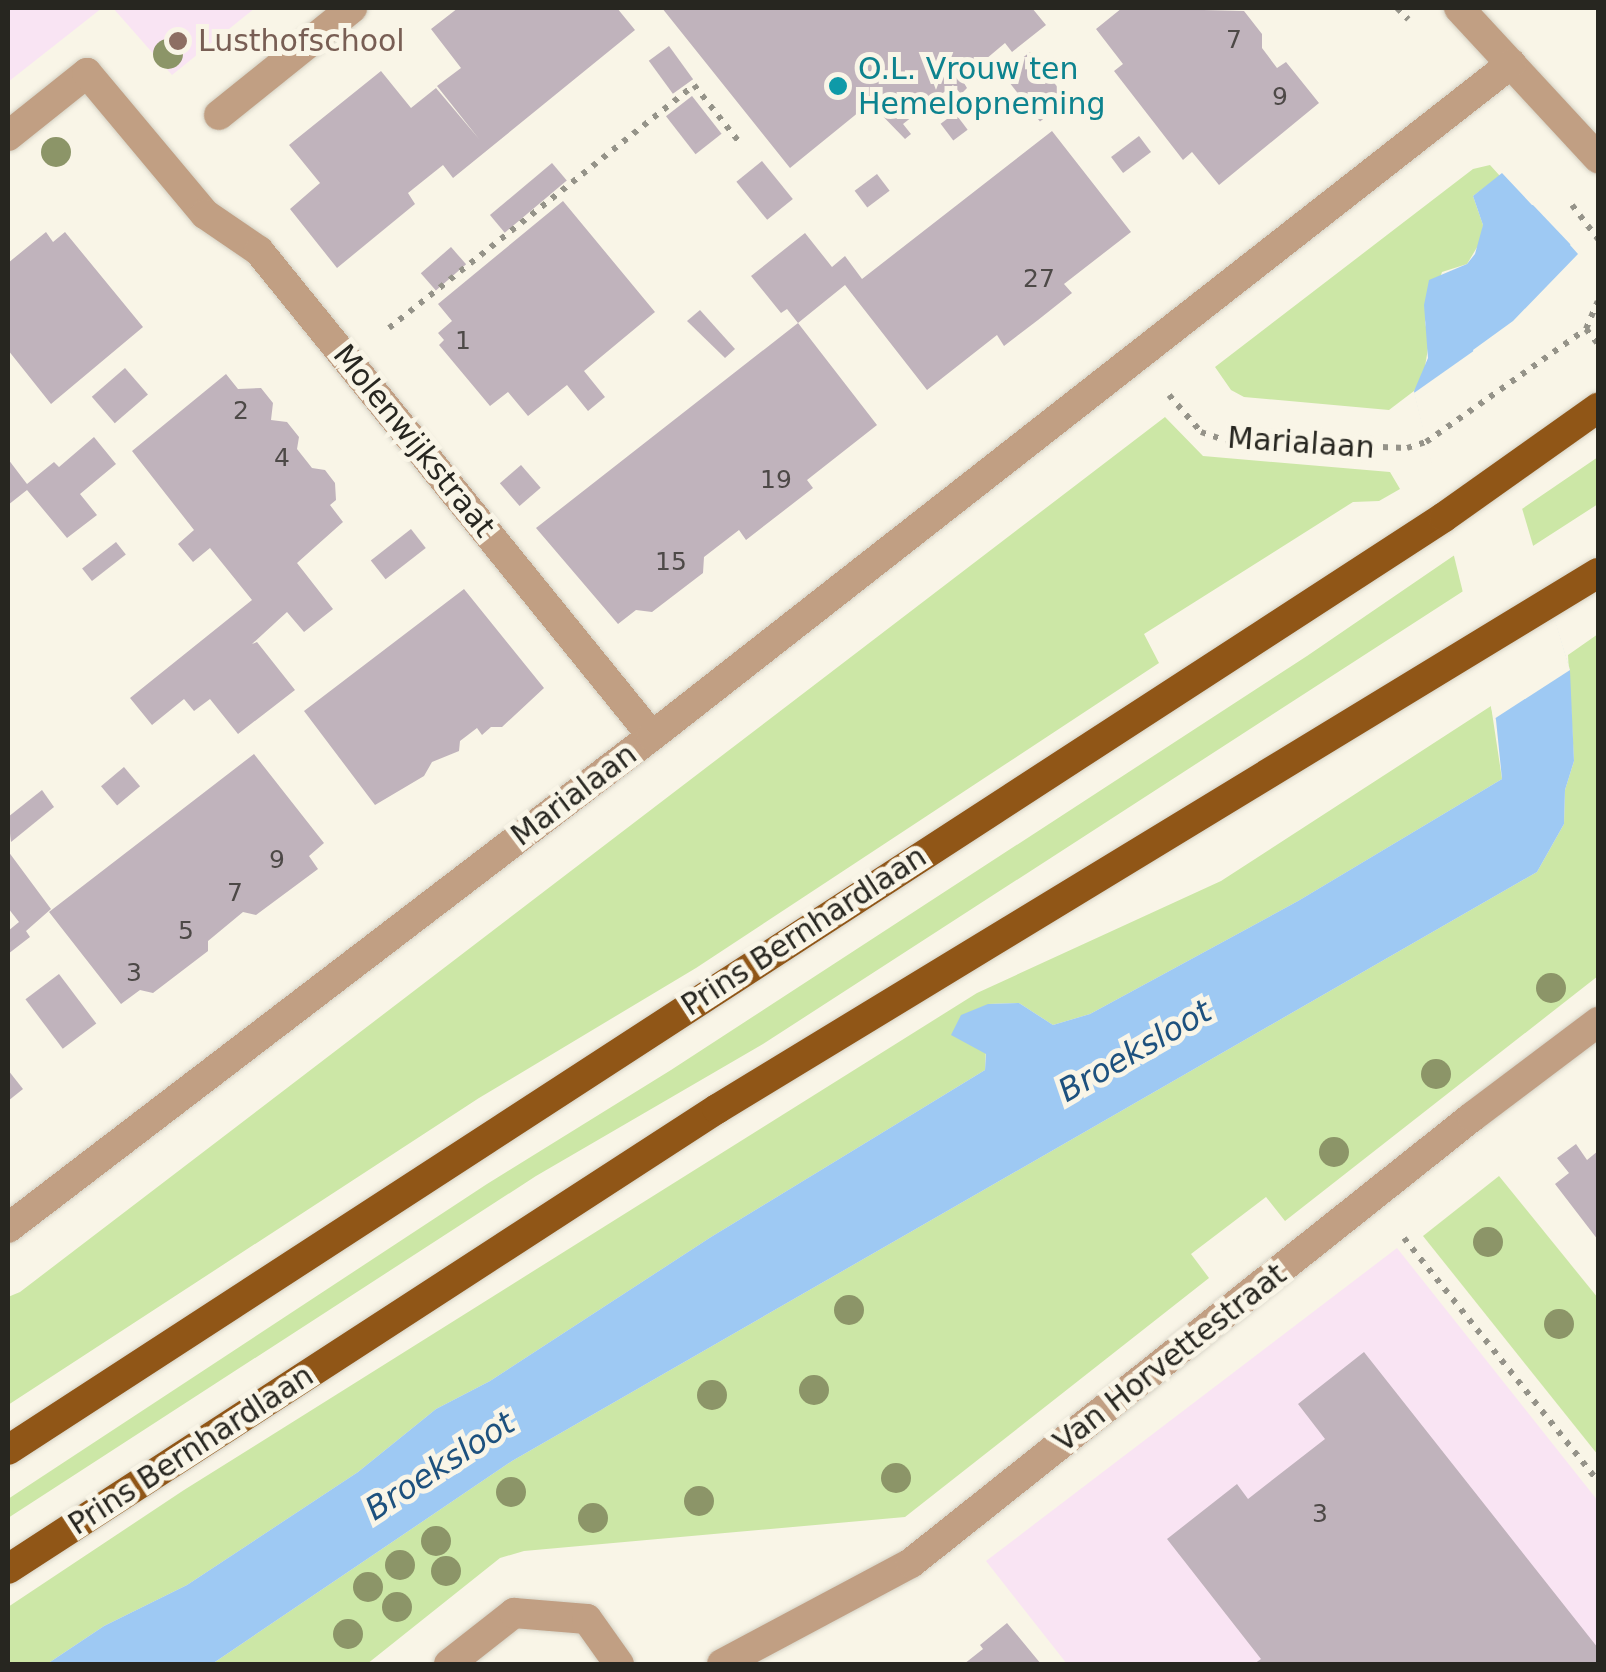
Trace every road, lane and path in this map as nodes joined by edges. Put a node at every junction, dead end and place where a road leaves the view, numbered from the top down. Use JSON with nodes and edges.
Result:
{"nodes":[{"id":1,"x":352,"y":8,"type":"edge"},
{"id":2,"x":1459,"y":8,"type":"edge"},
{"id":3,"x":1511,"y":64,"type":"junction"},
{"id":4,"x":220,"y":115,"type":"dead end"},
{"id":5,"x":8,"y":136,"type":"edge"},
{"id":6,"x":740,"y":143,"type":"dead end"},
{"id":7,"x":1591,"y":150,"type":"edge"},
{"id":8,"x":1590,"y":226,"type":"dead end"},
{"id":9,"x":1598,"y":239,"type":"edge"},
{"id":10,"x":1598,"y":302,"type":"edge"},
{"id":11,"x":1586,"y":328,"type":"junction"},
{"id":12,"x":1598,"y":344,"type":"edge"},
{"id":13,"x":1136,"y":356,"type":"junction"},
{"id":14,"x":349,"y":360,"type":"junction"},
{"id":15,"x":1598,"y":408,"type":"edge"},
{"id":16,"x":1598,"y":573,"type":"edge"},
{"id":17,"x":652,"y":736,"type":"junction"},
{"id":18,"x":1598,"y":1022,"type":"edge"},
{"id":19,"x":1371,"y":1198,"type":"junction"},
{"id":20,"x":8,"y":1228,"type":"edge"},
{"id":21,"x":8,"y":1450,"type":"edge"},
{"id":22,"x":1598,"y":1481,"type":"edge"},
{"id":23,"x":8,"y":1569,"type":"edge"},
{"id":24,"x":449,"y":1664,"type":"edge"},
{"id":25,"x":619,"y":1664,"type":"edge"},
{"id":26,"x":722,"y":1664,"type":"edge"}],
"edges":[{"from":1,"to":4,"type":"street"},
{"from":2,"to":3,"type":"street"},
{"from":3,"to":7,"type":"street"},
{"from":3,"to":13,"type":"street","name":"Marialaan"},
{"from":5,"to":14,"type":"street","name":"Molenwijkstraat"},
{"from":6,"to":14,"type":"path"},
{"from":8,"to":9,"type":"path"},
{"from":10,"to":11,"type":"path"},
{"from":11,"to":12,"type":"path"},
{"from":11,"to":13,"type":"path","name":"Marialaan"},
{"from":13,"to":17,"type":"street","name":"Marialaan"},
{"from":14,"to":17,"type":"street","name":"Molenwijkstraat"},
{"from":15,"to":21,"type":"main road","name":"Prins Bernhardlaan"},
{"from":16,"to":23,"type":"main road","name":"Prins Bernhardlaan"},
{"from":17,"to":20,"type":"street","name":"Marialaan"},
{"from":18,"to":19,"type":"street","name":"Van Horvettestraat"},
{"from":19,"to":22,"type":"path"},
{"from":19,"to":26,"type":"street","name":"Van Horvettestraat"},
{"from":24,"to":25,"type":"street"}]}
